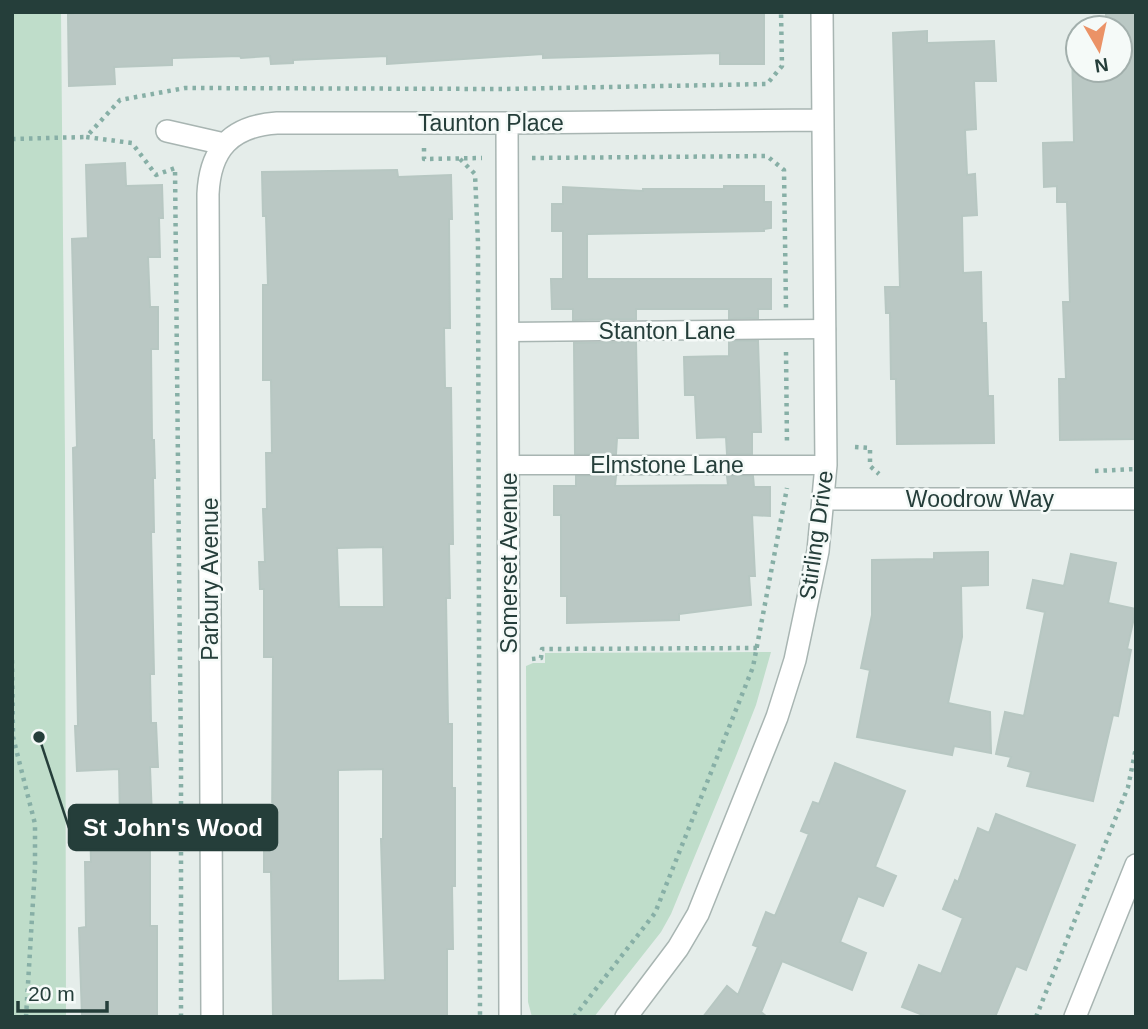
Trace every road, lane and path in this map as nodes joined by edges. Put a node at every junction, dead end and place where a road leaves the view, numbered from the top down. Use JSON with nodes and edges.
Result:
{"nodes":[{"id":1,"x":781,"y":12,"type":"edge"},
{"id":2,"x":822,"y":12,"type":"edge"},
{"id":3,"x":503,"y":89,"type":"dead end"},
{"id":4,"x":823,"y":120,"type":"junction"},
{"id":5,"x":507,"y":123,"type":"junction"},
{"id":6,"x":167,"y":131,"type":"dead end"},
{"id":7,"x":86,"y":137,"type":"dead end"},
{"id":8,"x":12,"y":139,"type":"edge"},
{"id":9,"x":224,"y":144,"type":"junction"},
{"id":10,"x":508,"y":158,"type":"junction"},
{"id":11,"x":174,"y":168,"type":"dead end"},
{"id":12,"x":784,"y":170,"type":"dead end"},
{"id":13,"x":826,"y":329,"type":"junction"},
{"id":14,"x":509,"y":332,"type":"junction"},
{"id":15,"x":509,"y":465,"type":"junction"},
{"id":16,"x":787,"y":465,"type":"junction"},
{"id":17,"x":826,"y":465,"type":"junction"},
{"id":18,"x":825,"y":499,"type":"junction"},
{"id":19,"x":1136,"y":499,"type":"edge"},
{"id":20,"x":757,"y":648,"type":"junction"},
{"id":21,"x":12,"y":660,"type":"edge"},
{"id":22,"x":478,"y":660,"type":"junction"},
{"id":23,"x":509,"y":660,"type":"junction"},
{"id":24,"x":1136,"y":748,"type":"edge"},
{"id":25,"x":1136,"y":865,"type":"edge"},
{"id":26,"x":513,"y":1012,"type":"edge"},
{"id":27,"x":26,"y":1017,"type":"edge"},
{"id":28,"x":181,"y":1017,"type":"edge"},
{"id":29,"x":212,"y":1017,"type":"edge"},
{"id":30,"x":480,"y":1017,"type":"edge"},
{"id":31,"x":574,"y":1017,"type":"edge"},
{"id":32,"x":626,"y":1017,"type":"edge"},
{"id":33,"x":1036,"y":1017,"type":"edge"},
{"id":34,"x":1075,"y":1017,"type":"edge"}],
"edges":[{"from":1,"to":3,"type":"path"},
{"from":2,"to":4,"type":"street","name":"Stirling Drive"},
{"from":4,"to":5,"type":"street","name":"Taunton Place"},
{"from":4,"to":13,"type":"street","name":"Stirling Drive"},
{"from":5,"to":9,"type":"street","name":"Taunton Place"},
{"from":5,"to":10,"type":"street","name":"Somerset Avenue"},
{"from":6,"to":9,"type":"street"},
{"from":7,"to":8,"type":"path"},
{"from":9,"to":29,"type":"street","name":"Parbury Avenue"},
{"from":10,"to":12,"type":"path"},
{"from":10,"to":14,"type":"street","name":"Somerset Avenue"},
{"from":10,"to":22,"type":"path"},
{"from":11,"to":28,"type":"path"},
{"from":13,"to":14,"type":"lane","name":"Stanton Lane"},
{"from":13,"to":17,"type":"street","name":"Stirling Drive"},
{"from":14,"to":15,"type":"street","name":"Somerset Avenue"},
{"from":15,"to":16,"type":"lane","name":"Elmstone Lane"},
{"from":15,"to":23,"type":"street","name":"Somerset Avenue"},
{"from":16,"to":17,"type":"lane","name":"Elmstone Lane"},
{"from":16,"to":20,"type":"path"},
{"from":17,"to":18,"type":"street","name":"Stirling Drive"},
{"from":18,"to":19,"type":"street","name":"Woodrow Way"},
{"from":18,"to":32,"type":"street","name":"Stirling Drive"},
{"from":20,"to":23,"type":"path"},
{"from":20,"to":31,"type":"path"},
{"from":21,"to":27,"type":"path"},
{"from":22,"to":23,"type":"path"},
{"from":22,"to":30,"type":"path"},
{"from":23,"to":26,"type":"street","name":"Somerset Avenue"},
{"from":24,"to":33,"type":"path"},
{"from":25,"to":34,"type":"street"}]}
